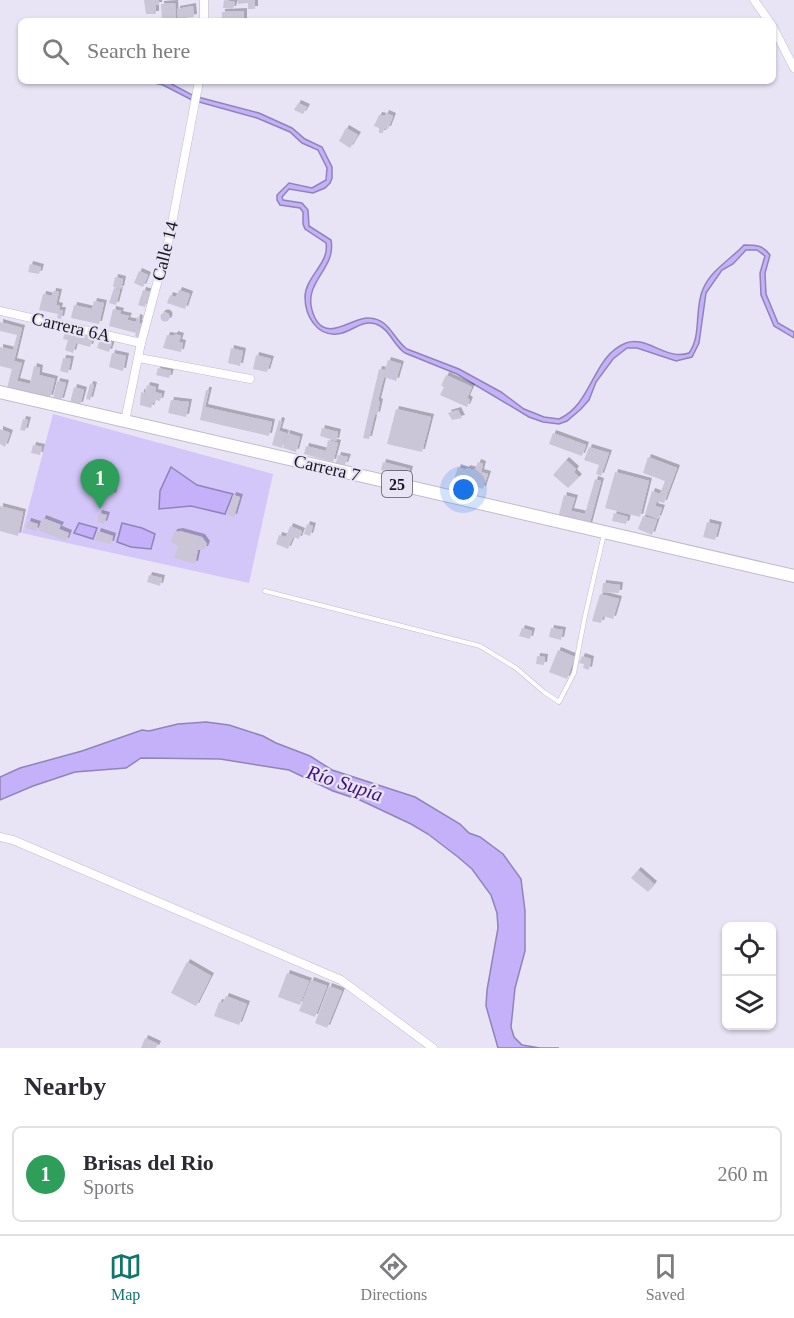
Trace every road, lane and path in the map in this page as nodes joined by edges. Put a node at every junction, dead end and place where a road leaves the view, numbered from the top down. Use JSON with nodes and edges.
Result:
{"nodes":[{"id":1,"x":204,"y":0,"type":"edge"},
{"id":2,"x":754,"y":0,"type":"edge"},
{"id":3,"x":204,"y":18,"type":"edge"},
{"id":4,"x":767,"y":18,"type":"edge"},
{"id":5,"x":776,"y":33,"type":"edge"},
{"id":6,"x":794,"y":68,"type":"edge"},
{"id":7,"x":199,"y":84,"type":"edge"},
{"id":8,"x":0,"y":310,"type":"edge"},
{"id":9,"x":141,"y":343,"type":"junction"},
{"id":10,"x":139,"y":358,"type":"junction"},
{"id":11,"x":250,"y":379,"type":"dead end"},
{"id":12,"x":0,"y":392,"type":"edge"},
{"id":13,"x":125,"y":421,"type":"junction"},
{"id":14,"x":605,"y":532,"type":"junction"},
{"id":15,"x":794,"y":576,"type":"edge"},
{"id":16,"x":265,"y":591,"type":"dead end"},
{"id":17,"x":0,"y":837,"type":"edge"},
{"id":18,"x":433,"y":1048,"type":"edge"}],
"edges":[{"from":1,"to":3,"type":"street"},
{"from":2,"to":4,"type":"street"},
{"from":5,"to":6,"type":"street"},
{"from":7,"to":9,"type":"street","name":"Calle 14"},
{"from":8,"to":9,"type":"street","name":"Carrera 6A"},
{"from":9,"to":10,"type":"street","name":"Calle 14"},
{"from":10,"to":11,"type":"street"},
{"from":10,"to":13,"type":"street","name":"Calle 14"},
{"from":12,"to":13,"type":"main road","name":"Carrera 7","number":"25"},
{"from":13,"to":14,"type":"main road","name":"Carrera 7","number":"25"},
{"from":14,"to":15,"type":"main road","name":"Carrera 7","number":"25"},
{"from":14,"to":16,"type":"lane"},
{"from":17,"to":18,"type":"street"}]}
